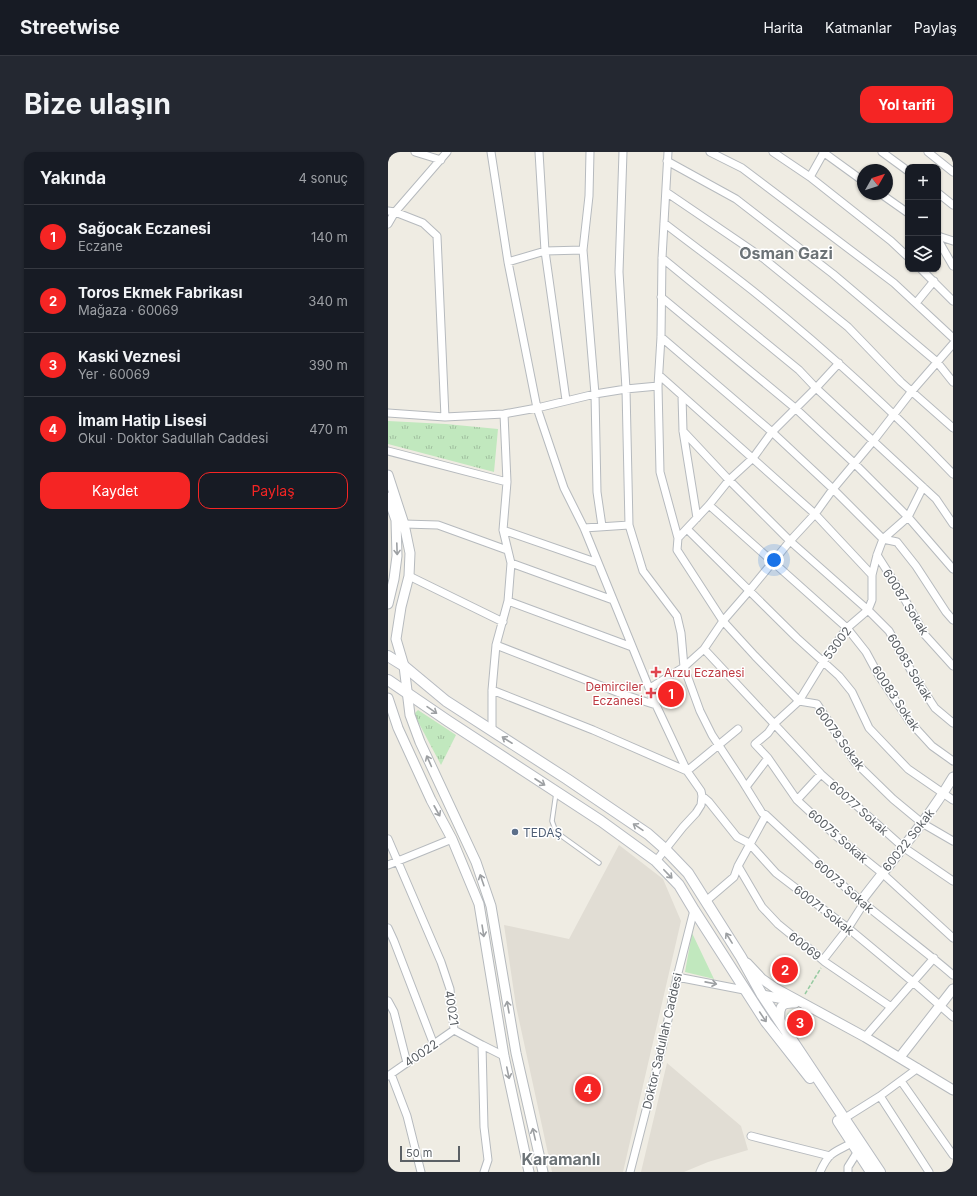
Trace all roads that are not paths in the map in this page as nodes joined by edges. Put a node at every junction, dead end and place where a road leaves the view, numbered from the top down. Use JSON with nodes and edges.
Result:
{"nodes":[{"id":1,"x":415,"y":152,"type":"edge"},
{"id":2,"x":447,"y":152,"type":"edge"},
{"id":3,"x":491,"y":152,"type":"edge"},
{"id":4,"x":538,"y":152,"type":"edge"},
{"id":5,"x":590,"y":152,"type":"edge"},
{"id":6,"x":623,"y":152,"type":"edge"},
{"id":7,"x":668,"y":152,"type":"edge"},
{"id":8,"x":710,"y":152,"type":"edge"},
{"id":9,"x":773,"y":152,"type":"edge"},
{"id":10,"x":824,"y":152,"type":"edge"},
{"id":11,"x":882,"y":152,"type":"edge"},
{"id":12,"x":928,"y":152,"type":"edge"},
{"id":13,"x":441,"y":160,"type":"junction"},
{"id":14,"x":667,"y":161,"type":"junction"},
{"id":15,"x":905,"y":169,"type":"edge"},
{"id":16,"x":953,"y":172,"type":"edge"},
{"id":17,"x":810,"y":177,"type":"junction"},
{"id":18,"x":857,"y":177,"type":"edge"},
{"id":19,"x":666,"y":192,"type":"junction"},
{"id":20,"x":941,"y":195,"type":"edge"},
{"id":21,"x":890,"y":200,"type":"edge"},
{"id":22,"x":953,"y":205,"type":"edge"},
{"id":23,"x":392,"y":211,"type":"edge"},
{"id":24,"x":905,"y":211,"type":"edge"},
{"id":25,"x":664,"y":222,"type":"junction"},
{"id":26,"x":388,"y":224,"type":"edge"},
{"id":27,"x":941,"y":237,"type":"edge"},
{"id":28,"x":953,"y":241,"type":"edge"},
{"id":29,"x":941,"y":245,"type":"edge"},
{"id":30,"x":583,"y":250,"type":"junction"},
{"id":31,"x":545,"y":251,"type":"junction"},
{"id":32,"x":905,"y":253,"type":"edge"},
{"id":33,"x":662,"y":258,"type":"junction"},
{"id":34,"x":508,"y":262,"type":"junction"},
{"id":35,"x":953,"y":266,"type":"edge"},
{"id":36,"x":924,"y":272,"type":"edge"},
{"id":37,"x":934,"y":281,"type":"junction"},
{"id":38,"x":661,"y":297,"type":"junction"},
{"id":39,"x":953,"y":301,"type":"edge"},
{"id":40,"x":916,"y":303,"type":"junction"},
{"id":41,"x":661,"y":338,"type":"junction"},
{"id":42,"x":953,"y":338,"type":"edge"},
{"id":43,"x":953,"y":344,"type":"edge"},
{"id":44,"x":937,"y":362,"type":"junction"},
{"id":45,"x":839,"y":363,"type":"junction"},
{"id":46,"x":659,"y":375,"type":"junction"},
{"id":47,"x":953,"y":382,"type":"edge"},
{"id":48,"x":658,"y":386,"type":"junction"},
{"id":49,"x":816,"y":388,"type":"junction"},
{"id":50,"x":626,"y":389,"type":"junction"},
{"id":51,"x":912,"y":391,"type":"junction"},
{"id":52,"x":595,"y":394,"type":"junction"},
{"id":53,"x":682,"y":396,"type":"junction"},
{"id":54,"x":566,"y":400,"type":"junction"},
{"id":55,"x":537,"y":408,"type":"junction"},
{"id":56,"x":795,"y":408,"type":"junction"},
{"id":57,"x":388,"y":413,"type":"edge"},
{"id":58,"x":504,"y":414,"type":"junction"},
{"id":59,"x":894,"y":414,"type":"junction"},
{"id":60,"x":444,"y":417,"type":"junction"},
{"id":61,"x":953,"y":428,"type":"edge"},
{"id":62,"x":683,"y":431,"type":"junction"},
{"id":63,"x":772,"y":432,"type":"junction"},
{"id":64,"x":874,"y":440,"type":"junction"},
{"id":65,"x":388,"y":451,"type":"edge"},
{"id":66,"x":753,"y":458,"type":"junction"},
{"id":67,"x":854,"y":463,"type":"junction"},
{"id":68,"x":953,"y":474,"type":"edge"},
{"id":69,"x":388,"y":475,"type":"edge"},
{"id":70,"x":728,"y":480,"type":"junction"},
{"id":71,"x":507,"y":482,"type":"junction"},
{"id":72,"x":923,"y":487,"type":"junction"},
{"id":73,"x":833,"y":489,"type":"junction"},
{"id":74,"x":388,"y":497,"type":"edge"},
{"id":75,"x":709,"y":505,"type":"junction"},
{"id":76,"x":815,"y":514,"type":"junction"},
{"id":77,"x":908,"y":517,"type":"junction"},
{"id":78,"x":697,"y":518,"type":"junction"},
{"id":79,"x":396,"y":522,"type":"edge"},
{"id":80,"x":629,"y":524,"type":"junction"},
{"id":81,"x":953,"y":524,"type":"edge"},
{"id":82,"x":602,"y":526,"type":"junction"},
{"id":83,"x":584,"y":528,"type":"junction"},
{"id":84,"x":687,"y":529,"type":"junction"},
{"id":85,"x":503,"y":530,"type":"junction"},
{"id":86,"x":678,"y":538,"type":"junction"},
{"id":87,"x":883,"y":538,"type":"junction"},
{"id":88,"x":790,"y":541,"type":"junction"},
{"id":89,"x":507,"y":550,"type":"junction"},
{"id":90,"x":877,"y":555,"type":"junction"},
{"id":91,"x":773,"y":562,"type":"junction"},
{"id":92,"x":511,"y":563,"type":"junction"},
{"id":93,"x":598,"y":563,"type":"junction"},
{"id":94,"x":953,"y":569,"type":"edge"},
{"id":95,"x":872,"y":575,"type":"junction"},
{"id":96,"x":409,"y":576,"type":"junction"},
{"id":97,"x":749,"y":591,"type":"junction"},
{"id":98,"x":613,"y":600,"type":"junction"},
{"id":99,"x":508,"y":601,"type":"junction"},
{"id":100,"x":388,"y":604,"type":"edge"},
{"id":101,"x":868,"y":610,"type":"junction"},
{"id":102,"x":953,"y":620,"type":"edge"},
{"id":103,"x":723,"y":621,"type":"junction"},
{"id":104,"x":503,"y":622,"type":"junction"},
{"id":105,"x":847,"y":628,"type":"junction"},
{"id":106,"x":496,"y":645,"type":"junction"},
{"id":107,"x":632,"y":647,"type":"junction"},
{"id":108,"x":704,"y":649,"type":"junction"},
{"id":109,"x":388,"y":656,"type":"edge"},
{"id":110,"x":823,"y":662,"type":"junction"},
{"id":111,"x":404,"y":666,"type":"junction"},
{"id":112,"x":953,"y":666,"type":"edge"},
{"id":113,"x":684,"y":667,"type":"junction"},
{"id":114,"x":388,"y":680,"type":"edge"},
{"id":115,"x":650,"y":688,"type":"junction"},
{"id":116,"x":492,"y":690,"type":"junction"},
{"id":117,"x":407,"y":693,"type":"junction"},
{"id":118,"x":388,"y":698,"type":"edge"},
{"id":119,"x":799,"y":701,"type":"junction"},
{"id":120,"x":656,"y":705,"type":"junction"},
{"id":121,"x":953,"y":723,"type":"edge"},
{"id":122,"x":775,"y":724,"type":"junction"},
{"id":123,"x":738,"y":729,"type":"dead end"},
{"id":124,"x":492,"y":731,"type":"junction"},
{"id":125,"x":719,"y":746,"type":"junction"},
{"id":126,"x":768,"y":758,"type":"junction"},
{"id":127,"x":953,"y":761,"type":"edge"},
{"id":128,"x":688,"y":771,"type":"junction"},
{"id":129,"x":821,"y":774,"type":"junction"},
{"id":130,"x":953,"y":777,"type":"edge"},
{"id":131,"x":746,"y":787,"type":"junction"},
{"id":132,"x":556,"y":792,"type":"junction"},
{"id":133,"x":944,"y":793,"type":"junction"},
{"id":134,"x":702,"y":796,"type":"junction"},
{"id":135,"x":797,"y":800,"type":"junction"},
{"id":136,"x":953,"y":800,"type":"edge"},
{"id":137,"x":766,"y":815,"type":"junction"},
{"id":138,"x":922,"y":823,"type":"junction"},
{"id":139,"x":388,"y":839,"type":"edge"},
{"id":140,"x":452,"y":839,"type":"junction"},
{"id":141,"x":953,"y":842,"type":"edge"},
{"id":142,"x":749,"y":844,"type":"junction"},
{"id":143,"x":903,"y":847,"type":"junction"},
{"id":144,"x":665,"y":849,"type":"junction"},
{"id":145,"x":398,"y":860,"type":"junction"},
{"id":146,"x":656,"y":861,"type":"junction"},
{"id":147,"x":599,"y":863,"type":"dead end"},
{"id":148,"x":388,"y":865,"type":"edge"},
{"id":149,"x":738,"y":866,"type":"junction"},
{"id":150,"x":882,"y":873,"type":"junction"},
{"id":151,"x":953,"y":881,"type":"edge"},
{"id":152,"x":706,"y":901,"type":"junction"},
{"id":153,"x":862,"y":902,"type":"junction"},
{"id":154,"x":694,"y":910,"type":"junction"},
{"id":155,"x":388,"y":928,"type":"edge"},
{"id":156,"x":848,"y":928,"type":"junction"},
{"id":157,"x":953,"y":938,"type":"edge"},
{"id":158,"x":741,"y":957,"type":"junction"},
{"id":159,"x":934,"y":958,"type":"junction"},
{"id":160,"x":824,"y":961,"type":"junction"},
{"id":161,"x":953,"y":975,"type":"edge"},
{"id":162,"x":677,"y":977,"type":"junction"},
{"id":163,"x":913,"y":982,"type":"junction"},
{"id":164,"x":953,"y":988,"type":"edge"},
{"id":165,"x":744,"y":990,"type":"junction"},
{"id":166,"x":762,"y":996,"type":"junction"},
{"id":167,"x":388,"y":1001,"type":"edge"},
{"id":168,"x":800,"y":1003,"type":"junction"},
{"id":169,"x":940,"y":1005,"type":"junction"},
{"id":170,"x":891,"y":1007,"type":"junction"},
{"id":171,"x":953,"y":1017,"type":"edge"},
{"id":172,"x":780,"y":1021,"type":"junction"},
{"id":173,"x":454,"y":1030,"type":"junction"},
{"id":174,"x":865,"y":1037,"type":"junction"},
{"id":175,"x":434,"y":1045,"type":"junction"},
{"id":176,"x":482,"y":1045,"type":"junction"},
{"id":177,"x":504,"y":1056,"type":"junction"},
{"id":178,"x":900,"y":1057,"type":"junction"},
{"id":179,"x":407,"y":1063,"type":"junction"},
{"id":180,"x":918,"y":1068,"type":"junction"},
{"id":181,"x":389,"y":1075,"type":"edge"},
{"id":182,"x":901,"y":1081,"type":"junction"},
{"id":183,"x":953,"y":1090,"type":"edge"},
{"id":184,"x":880,"y":1096,"type":"junction"},
{"id":185,"x":845,"y":1118,"type":"junction"},
{"id":186,"x":750,"y":1136,"type":"dead end"},
{"id":187,"x":855,"y":1147,"type":"junction"},
{"id":188,"x":953,"y":1154,"type":"edge"},
{"id":189,"x":830,"y":1156,"type":"junction"},
{"id":190,"x":422,"y":1172,"type":"edge"},
{"id":191,"x":484,"y":1172,"type":"edge"},
{"id":192,"x":529,"y":1172,"type":"edge"},
{"id":193,"x":543,"y":1172,"type":"edge"},
{"id":194,"x":630,"y":1172,"type":"edge"},
{"id":195,"x":820,"y":1172,"type":"edge"},
{"id":196,"x":848,"y":1172,"type":"edge"},
{"id":197,"x":871,"y":1172,"type":"edge"},
{"id":198,"x":880,"y":1172,"type":"edge"},
{"id":199,"x":929,"y":1172,"type":"edge"}],
"edges":[{"from":1,"to":13,"type":"street"},
{"from":2,"to":13,"type":"street"},
{"from":3,"to":34,"type":"street","name":"60071 Sokak"},
{"from":4,"to":31,"type":"street"},
{"from":5,"to":30,"type":"street"},
{"from":6,"to":50,"type":"street","name":"60073 Sokak"},
{"from":7,"to":14,"type":"street"},
{"from":8,"to":40,"type":"street"},
{"from":9,"to":17,"type":"street"},
{"from":10,"to":17,"type":"street"},
{"from":10,"to":18,"type":"street"},
{"from":11,"to":15,"type":"street"},
{"from":12,"to":16,"type":"street"},
{"from":13,"to":23,"type":"street"},
{"from":14,"to":19,"type":"street"},
{"from":14,"to":44,"type":"street"},
{"from":17,"to":32,"type":"street"},
{"from":19,"to":25,"type":"street"},
{"from":19,"to":51,"type":"street"},
{"from":20,"to":22,"type":"street"},
{"from":21,"to":24,"type":"street"},
{"from":23,"to":26,"type":"street"},
{"from":23,"to":60,"type":"street"},
{"from":25,"to":33,"type":"street"},
{"from":25,"to":45,"type":"street"},
{"from":27,"to":28,"type":"street"},
{"from":29,"to":35,"type":"street"},
{"from":30,"to":31,"type":"street"},
{"from":30,"to":52,"type":"street"},
{"from":31,"to":34,"type":"street"},
{"from":31,"to":54,"type":"street"},
{"from":33,"to":38,"type":"street"},
{"from":33,"to":49,"type":"street"},
{"from":34,"to":55,"type":"street","name":"60071 Sokak"},
{"from":36,"to":37,"type":"street"},
{"from":37,"to":39,"type":"street"},
{"from":37,"to":40,"type":"street"},
{"from":38,"to":41,"type":"street"},
{"from":38,"to":56,"type":"street"},
{"from":40,"to":42,"type":"street"},
{"from":41,"to":46,"type":"street"},
{"from":41,"to":63,"type":"street"},
{"from":43,"to":44,"type":"street"},
{"from":44,"to":47,"type":"street"},
{"from":44,"to":51,"type":"street"},
{"from":45,"to":49,"type":"street"},
{"from":45,"to":59,"type":"street"},
{"from":46,"to":48,"type":"street"},
{"from":46,"to":53,"type":"street"},
{"from":48,"to":50,"type":"street"},
{"from":48,"to":86,"type":"street"},
{"from":49,"to":56,"type":"street"},
{"from":49,"to":64,"type":"street"},
{"from":50,"to":52,"type":"street"},
{"from":50,"to":80,"type":"street","name":"60073 Sokak"},
{"from":51,"to":59,"type":"street"},
{"from":51,"to":61,"type":"street"},
{"from":52,"to":54,"type":"street"},
{"from":52,"to":82,"type":"street"},
{"from":53,"to":62,"type":"street"},
{"from":53,"to":66,"type":"street"},
{"from":54,"to":55,"type":"street"},
{"from":55,"to":58,"type":"street"},
{"from":55,"to":83,"type":"street","name":"60071 Sokak"},
{"from":56,"to":63,"type":"street"},
{"from":56,"to":67,"type":"street"},
{"from":57,"to":60,"type":"street"},
{"from":58,"to":60,"type":"street"},
{"from":58,"to":71,"type":"street"},
{"from":59,"to":64,"type":"street"},
{"from":59,"to":68,"type":"street"},
{"from":62,"to":70,"type":"street","name":"60085 Sokak"},
{"from":62,"to":78,"type":"street"},
{"from":63,"to":66,"type":"street"},
{"from":63,"to":73,"type":"street"},
{"from":64,"to":67,"type":"street"},
{"from":64,"to":72,"type":"street"},
{"from":65,"to":71,"type":"street"},
{"from":66,"to":70,"type":"street"},
{"from":66,"to":76,"type":"street"},
{"from":67,"to":73,"type":"street"},
{"from":67,"to":77,"type":"street"},
{"from":69,"to":79,"type":"street"},
{"from":70,"to":75,"type":"street"},
{"from":70,"to":88,"type":"street","name":"60085 Sokak"},
{"from":71,"to":85,"type":"street"},
{"from":72,"to":77,"type":"street"},
{"from":72,"to":81,"type":"street"},
{"from":73,"to":76,"type":"street"},
{"from":73,"to":87,"type":"street"},
{"from":74,"to":79,"type":"street"},
{"from":75,"to":78,"type":"street"},
{"from":75,"to":91,"type":"street","name":"60083 Sokak"},
{"from":76,"to":88,"type":"street"},
{"from":76,"to":95,"type":"street"},
{"from":77,"to":87,"type":"street"},
{"from":77,"to":94,"type":"street"},
{"from":78,"to":84,"type":"street"},
{"from":79,"to":89,"type":"street"},
{"from":79,"to":96,"type":"street"},
{"from":79,"to":100,"type":"street","one_way":true},
{"from":80,"to":82,"type":"street"},
{"from":80,"to":113,"type":"street","name":"60073 Sokak"},
{"from":82,"to":83,"type":"street"},
{"from":83,"to":93,"type":"street","name":"60071 Sokak"},
{"from":84,"to":86,"type":"street"},
{"from":84,"to":97,"type":"street"},
{"from":85,"to":89,"type":"street"},
{"from":85,"to":93,"type":"street"},
{"from":86,"to":103,"type":"street"},
{"from":87,"to":90,"type":"street"},
{"from":87,"to":102,"type":"street"},
{"from":88,"to":91,"type":"street"},
{"from":88,"to":101,"type":"street","name":"60085 Sokak"},
{"from":89,"to":92,"type":"street"},
{"from":90,"to":95,"type":"street"},
{"from":90,"to":112,"type":"street","name":"60087 Sokak"},
{"from":91,"to":97,"type":"street"},
{"from":91,"to":105,"type":"street","name":"60083 Sokak"},
{"from":92,"to":98,"type":"street"},
{"from":92,"to":99,"type":"street"},
{"from":93,"to":98,"type":"street","name":"60071 Sokak"},
{"from":95,"to":101,"type":"street"},
{"from":96,"to":104,"type":"street"},
{"from":96,"to":111,"type":"street"},
{"from":97,"to":103,"type":"street"},
{"from":97,"to":110,"type":"street"},
{"from":98,"to":107,"type":"street","name":"60071 Sokak"},
{"from":99,"to":104,"type":"street"},
{"from":99,"to":107,"type":"street"},
{"from":101,"to":105,"type":"street","name":"53002"},
{"from":101,"to":121,"type":"street","name":"60085 Sokak"},
{"from":103,"to":108,"type":"street"},
{"from":103,"to":119,"type":"street"},
{"from":104,"to":106,"type":"street"},
{"from":105,"to":110,"type":"street","name":"53002"},
{"from":105,"to":127,"type":"street","name":"60083 Sokak"},
{"from":106,"to":116,"type":"street"},
{"from":106,"to":120,"type":"street"},
{"from":107,"to":115,"type":"street","name":"60071 Sokak"},
{"from":108,"to":113,"type":"street"},
{"from":108,"to":122,"type":"street","name":"60077 Sokak"},
{"from":109,"to":111,"type":"main road"},
{"from":110,"to":119,"type":"street","name":"53002"},
{"from":110,"to":133,"type":"street"},
{"from":111,"to":117,"type":"street"},
{"from":111,"to":124,"type":"main road"},
{"from":113,"to":115,"type":"street"},
{"from":113,"to":125,"type":"street","name":"60073 Sokak"},
{"from":114,"to":117,"type":"main road"},
{"from":115,"to":120,"type":"street","name":"60071 Sokak"},
{"from":116,"to":124,"type":"street"},
{"from":116,"to":128,"type":"street"},
{"from":117,"to":132,"type":"main road","one_way":true},
{"from":193,"to":117,"type":"street","one_way":true},
{"from":118,"to":140,"type":"street","one_way":true},
{"from":119,"to":122,"type":"street","name":"53002"},
{"from":119,"to":138,"type":"street","name":"60079 Sokak"},
{"from":120,"to":128,"type":"street","name":"60071 Sokak"},
{"from":122,"to":126,"type":"street","name":"53002"},
{"from":122,"to":129,"type":"street","name":"60077 Sokak"},
{"from":123,"to":125,"type":"street"},
{"from":144,"to":124,"type":"main road","one_way":true},
{"from":125,"to":128,"type":"street"},
{"from":125,"to":131,"type":"street","name":"60073 Sokak"},
{"from":126,"to":131,"type":"street"},
{"from":126,"to":135,"type":"street","name":"60075 Sokak"},
{"from":128,"to":134,"type":"street","name":"60071 Sokak"},
{"from":129,"to":135,"type":"street"},
{"from":129,"to":143,"type":"street","name":"60077 Sokak"},
{"from":130,"to":133,"type":"street","name":"60022 Sokak"},
{"from":131,"to":137,"type":"street","name":"60073 Sokak"},
{"from":132,"to":146,"type":"main road"},
{"from":132,"to":147,"type":"lane"},
{"from":133,"to":136,"type":"street"},
{"from":133,"to":138,"type":"street","name":"60022 Sokak"},
{"from":134,"to":142,"type":"street","name":"60071 Sokak"},
{"from":134,"to":144,"type":"street"},
{"from":135,"to":150,"type":"street","name":"60075 Sokak"},
{"from":137,"to":142,"type":"street"},
{"from":137,"to":153,"type":"street","name":"60073 Sokak"},
{"from":138,"to":141,"type":"street","name":"60079 Sokak"},
{"from":138,"to":143,"type":"street","name":"60022 Sokak"},
{"from":139,"to":145,"type":"street","name":"40021"},
{"from":140,"to":145,"type":"street"},
{"from":140,"to":177,"type":"street","one_way":true},
{"from":142,"to":149,"type":"street"},
{"from":142,"to":156,"type":"street","name":"60071 Sokak"},
{"from":143,"to":150,"type":"street","name":"60022 Sokak"},
{"from":143,"to":151,"type":"street","name":"60077 Sokak"},
{"from":144,"to":146,"type":"street"},
{"from":144,"to":152,"type":"main road"},
{"from":145,"to":148,"type":"street"},
{"from":145,"to":173,"type":"street","name":"40021"},
{"from":146,"to":154,"type":"main road","one_way":true},
{"from":149,"to":152,"type":"street"},
{"from":149,"to":160,"type":"street","name":"60069"},
{"from":150,"to":153,"type":"street","name":"60022 Sokak"},
{"from":150,"to":157,"type":"street","name":"60075 Sokak"},
{"from":158,"to":152,"type":"main road","one_way":true},
{"from":153,"to":156,"type":"street"},
{"from":153,"to":159,"type":"street","name":"60073 Sokak"},
{"from":154,"to":162,"type":"street","name":"Doktor Sadullah Caddesi"},
{"from":154,"to":165,"type":"main road"},
{"from":155,"to":175,"type":"street"},
{"from":156,"to":160,"type":"street"},
{"from":156,"to":163,"type":"street","name":"60071 Sokak"},
{"from":158,"to":166,"type":"main road"},
{"from":158,"to":168,"type":"street"},
{"from":159,"to":161,"type":"street","name":"60073 Sokak"},
{"from":159,"to":163,"type":"street"},
{"from":160,"to":170,"type":"street","name":"60069"},
{"from":162,"to":165,"type":"street","one_way":true},
{"from":162,"to":194,"type":"street","name":"Doktor Sadullah Caddesi"},
{"from":163,"to":169,"type":"street","name":"60071 Sokak"},
{"from":163,"to":170,"type":"street"},
{"from":164,"to":169,"type":"street"},
{"from":165,"to":166,"type":"main road"},
{"from":165,"to":187,"type":"main road","one_way":true},
{"from":166,"to":168,"type":"street"},
{"from":166,"to":172,"type":"main road"},
{"from":167,"to":179,"type":"street"},
{"from":168,"to":172,"type":"street"},
{"from":168,"to":174,"type":"street"},
{"from":169,"to":171,"type":"street","name":"60071 Sokak"},
{"from":169,"to":178,"type":"street"},
{"from":170,"to":174,"type":"street"},
{"from":172,"to":185,"type":"main road"},
{"from":173,"to":175,"type":"street","name":"40022"},
{"from":173,"to":176,"type":"street","name":"40021"},
{"from":174,"to":178,"type":"street"},
{"from":175,"to":179,"type":"street","name":"40022"},
{"from":176,"to":177,"type":"street","name":"40021"},
{"from":176,"to":191,"type":"street"},
{"from":177,"to":192,"type":"street","one_way":true},
{"from":178,"to":180,"type":"street"},
{"from":179,"to":181,"type":"street","name":"40022"},
{"from":180,"to":182,"type":"street"},
{"from":180,"to":183,"type":"street"},
{"from":181,"to":190,"type":"street"},
{"from":182,"to":184,"type":"street"},
{"from":182,"to":188,"type":"street"},
{"from":184,"to":185,"type":"street"},
{"from":184,"to":199,"type":"street"},
{"from":185,"to":198,"type":"main road"},
{"from":186,"to":189,"type":"street"},
{"from":187,"to":189,"type":"street"},
{"from":187,"to":196,"type":"street"},
{"from":187,"to":197,"type":"main road"},
{"from":189,"to":195,"type":"street"}]}
